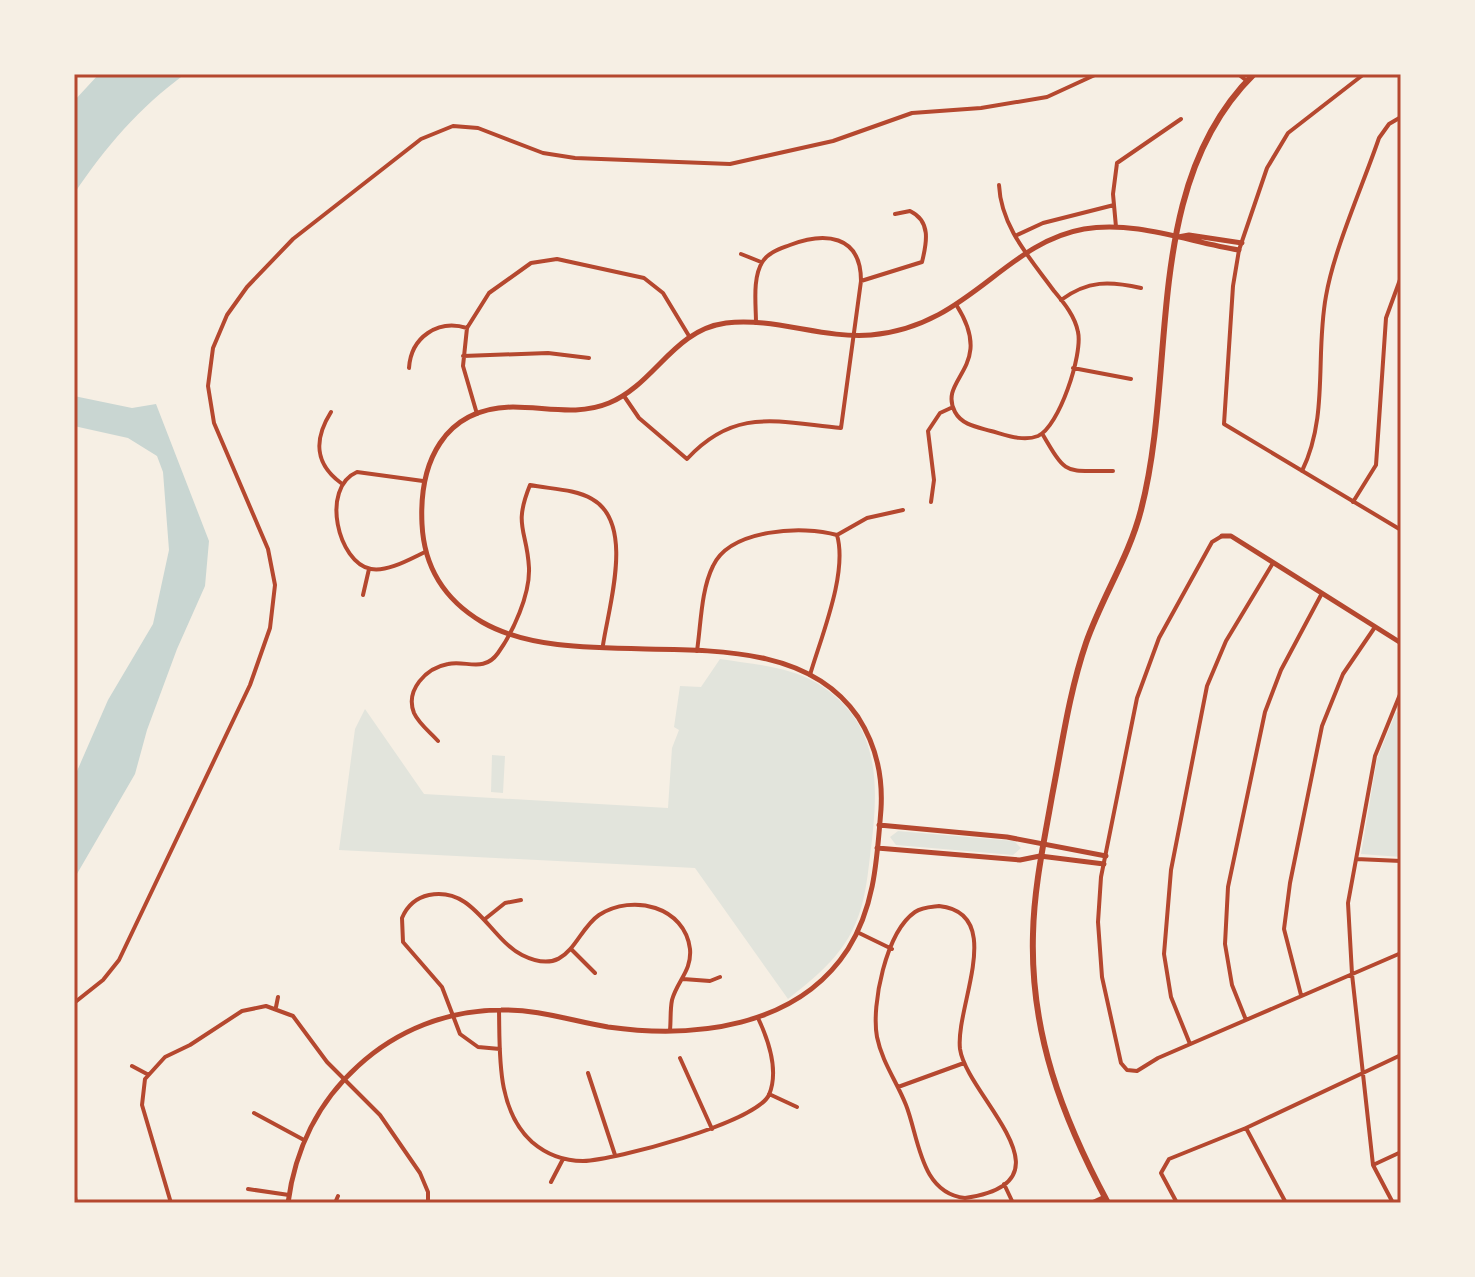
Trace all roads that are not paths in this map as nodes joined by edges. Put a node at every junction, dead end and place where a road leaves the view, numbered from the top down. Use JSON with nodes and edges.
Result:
{"nodes":[{"id":1,"x":1097,"y":74,"type":"edge"},
{"id":2,"x":1238,"y":74,"type":"edge"},
{"id":3,"x":1254,"y":74,"type":"edge"},
{"id":4,"x":1364,"y":74,"type":"edge"},
{"id":5,"x":1247,"y":81,"type":"junction"},
{"id":6,"x":1401,"y":117,"type":"edge"},
{"id":7,"x":1181,"y":119,"type":"dead end"},
{"id":8,"x":999,"y":185,"type":"dead end"},
{"id":9,"x":1114,"y":205,"type":"junction"},
{"id":10,"x":895,"y":214,"type":"dead end"},
{"id":11,"x":1116,"y":227,"type":"junction"},
{"id":12,"x":1015,"y":236,"type":"junction"},
{"id":13,"x":1177,"y":237,"type":"junction"},
{"id":14,"x":1242,"y":243,"type":"junction"},
{"id":15,"x":1239,"y":250,"type":"junction"},
{"id":16,"x":741,"y":254,"type":"dead end"},
{"id":17,"x":1026,"y":254,"type":"junction"},
{"id":18,"x":762,"y":262,"type":"junction"},
{"id":19,"x":1401,"y":277,"type":"edge"},
{"id":20,"x":861,"y":281,"type":"junction"},
{"id":21,"x":1141,"y":288,"type":"dead end"},
{"id":22,"x":1061,"y":300,"type":"junction"},
{"id":23,"x":957,"y":306,"type":"junction"},
{"id":24,"x":756,"y":323,"type":"junction"},
{"id":25,"x":467,"y":328,"type":"junction"},
{"id":26,"x":852,"y":335,"type":"junction"},
{"id":27,"x":689,"y":336,"type":"junction"},
{"id":28,"x":463,"y":356,"type":"junction"},
{"id":29,"x":589,"y":358,"type":"dead end"},
{"id":30,"x":409,"y":368,"type":"dead end"},
{"id":31,"x":1073,"y":368,"type":"junction"},
{"id":32,"x":1131,"y":379,"type":"dead end"},
{"id":33,"x":624,"y":396,"type":"junction"},
{"id":34,"x":953,"y":407,"type":"junction"},
{"id":35,"x":331,"y":412,"type":"dead end"},
{"id":36,"x":477,"y":414,"type":"junction"},
{"id":37,"x":1042,"y":434,"type":"junction"},
{"id":38,"x":1113,"y":471,"type":"dead end"},
{"id":39,"x":1302,"y":471,"type":"junction"},
{"id":40,"x":423,"y":481,"type":"junction"},
{"id":41,"x":341,"y":483,"type":"junction"},
{"id":42,"x":931,"y":502,"type":"dead end"},
{"id":43,"x":1353,"y":502,"type":"junction"},
{"id":44,"x":903,"y":510,"type":"dead end"},
{"id":45,"x":1401,"y":530,"type":"edge"},
{"id":46,"x":837,"y":535,"type":"junction"},
{"id":47,"x":1222,"y":536,"type":"joint"},
{"id":48,"x":425,"y":552,"type":"junction"},
{"id":49,"x":1273,"y":562,"type":"junction"},
{"id":50,"x":369,"y":569,"type":"junction"},
{"id":51,"x":363,"y":595,"type":"dead end"},
{"id":52,"x":1321,"y":595,"type":"junction"},
{"id":53,"x":1375,"y":627,"type":"junction"},
{"id":54,"x":508,"y":634,"type":"junction"},
{"id":55,"x":1401,"y":643,"type":"edge"},
{"id":56,"x":603,"y":645,"type":"junction"},
{"id":57,"x":697,"y":651,"type":"junction"},
{"id":58,"x":810,"y":675,"type":"junction"},
{"id":59,"x":1401,"y":692,"type":"edge"},
{"id":60,"x":1399,"y":704,"type":"edge"},
{"id":61,"x":438,"y":741,"type":"dead end"},
{"id":62,"x":879,"y":825,"type":"junction"},
{"id":63,"x":1042,"y":845,"type":"junction"},
{"id":64,"x":877,"y":848,"type":"junction"},
{"id":65,"x":1040,"y":856,"type":"junction"},
{"id":66,"x":1106,"y":856,"type":"junction"},
{"id":67,"x":1356,"y":859,"type":"junction"},
{"id":68,"x":1401,"y":861,"type":"edge"},
{"id":69,"x":1104,"y":864,"type":"junction"},
{"id":70,"x":521,"y":900,"type":"dead end"},
{"id":71,"x":485,"y":919,"type":"junction"},
{"id":72,"x":857,"y":932,"type":"junction"},
{"id":73,"x":892,"y":949,"type":"junction"},
{"id":74,"x":572,"y":950,"type":"junction"},
{"id":75,"x":1401,"y":953,"type":"edge"},
{"id":76,"x":595,"y":973,"type":"dead end"},
{"id":77,"x":1352,"y":974,"type":"junction"},
{"id":78,"x":720,"y":977,"type":"dead end"},
{"id":79,"x":683,"y":979,"type":"junction"},
{"id":80,"x":1301,"y":995,"type":"junction"},
{"id":81,"x":278,"y":997,"type":"dead end"},
{"id":82,"x":74,"y":1003,"type":"edge"},
{"id":83,"x":276,"y":1007,"type":"junction"},
{"id":84,"x":499,"y":1010,"type":"junction"},
{"id":85,"x":452,"y":1015,"type":"junction"},
{"id":86,"x":758,"y":1018,"type":"junction"},
{"id":87,"x":1246,"y":1020,"type":"junction"},
{"id":88,"x":670,"y":1030,"type":"junction"},
{"id":89,"x":1190,"y":1044,"type":"junction"},
{"id":90,"x":500,"y":1049,"type":"junction"},
{"id":91,"x":1401,"y":1055,"type":"edge"},
{"id":92,"x":680,"y":1058,"type":"dead end"},
{"id":93,"x":964,"y":1063,"type":"junction"},
{"id":94,"x":132,"y":1066,"type":"dead end"},
{"id":95,"x":588,"y":1073,"type":"dead end"},
{"id":96,"x":147,"y":1074,"type":"junction"},
{"id":97,"x":1365,"y":1074,"type":"junction"},
{"id":98,"x":344,"y":1079,"type":"junction"},
{"id":99,"x":898,"y":1087,"type":"junction"},
{"id":100,"x":769,"y":1094,"type":"junction"},
{"id":101,"x":797,"y":1107,"type":"dead end"},
{"id":102,"x":254,"y":1113,"type":"dead end"},
{"id":103,"x":1246,"y":1128,"type":"junction"},
{"id":104,"x":712,"y":1129,"type":"junction"},
{"id":105,"x":304,"y":1140,"type":"junction"},
{"id":106,"x":1401,"y":1152,"type":"edge"},
{"id":107,"x":615,"y":1155,"type":"junction"},
{"id":108,"x":563,"y":1159,"type":"junction"},
{"id":109,"x":1373,"y":1165,"type":"junction"},
{"id":110,"x":551,"y":1182,"type":"dead end"},
{"id":111,"x":1004,"y":1184,"type":"junction"},
{"id":112,"x":248,"y":1189,"type":"dead end"},
{"id":113,"x":74,"y":1190,"type":"edge"},
{"id":114,"x":289,"y":1195,"type":"junction"},
{"id":115,"x":338,"y":1196,"type":"dead end"},
{"id":116,"x":1107,"y":1200,"type":"edge"},
{"id":117,"x":76,"y":1203,"type":"edge"},
{"id":118,"x":171,"y":1203,"type":"edge"},
{"id":119,"x":288,"y":1203,"type":"edge"},
{"id":120,"x":335,"y":1203,"type":"edge"},
{"id":121,"x":428,"y":1203,"type":"edge"},
{"id":122,"x":1013,"y":1203,"type":"edge"},
{"id":123,"x":1092,"y":1203,"type":"edge"},
{"id":124,"x":1177,"y":1203,"type":"edge"},
{"id":125,"x":1286,"y":1203,"type":"edge"},
{"id":126,"x":1393,"y":1203,"type":"edge"}],
"edges":[{"from":1,"to":82,"type":"street"},
{"from":2,"to":5,"type":"street"},
{"from":3,"to":5,"type":"main road"},
{"from":4,"to":14,"type":"street"},
{"from":5,"to":13,"type":"main road"},
{"from":6,"to":39,"type":"street"},
{"from":7,"to":9,"type":"street"},
{"from":8,"to":12,"type":"street"},
{"from":9,"to":11,"type":"street"},
{"from":9,"to":12,"type":"street"},
{"from":10,"to":20,"type":"street"},
{"from":11,"to":13,"type":"street"},
{"from":11,"to":17,"type":"street"},
{"from":12,"to":17,"type":"street"},
{"from":13,"to":14,"type":"street"},
{"from":13,"to":15,"type":"street"},
{"from":13,"to":63,"type":"main road"},
{"from":14,"to":15,"type":"street"},
{"from":15,"to":39,"type":"street"},
{"from":16,"to":18,"type":"street"},
{"from":17,"to":22,"type":"street"},
{"from":17,"to":23,"type":"street"},
{"from":18,"to":20,"type":"street"},
{"from":18,"to":24,"type":"street"},
{"from":19,"to":43,"type":"street"},
{"from":20,"to":26,"type":"street"},
{"from":21,"to":22,"type":"street"},
{"from":22,"to":31,"type":"street"},
{"from":23,"to":26,"type":"street"},
{"from":23,"to":34,"type":"street"},
{"from":24,"to":26,"type":"street"},
{"from":24,"to":27,"type":"street"},
{"from":25,"to":27,"type":"street"},
{"from":25,"to":28,"type":"street"},
{"from":25,"to":30,"type":"street"},
{"from":26,"to":33,"type":"street"},
{"from":27,"to":33,"type":"street"},
{"from":28,"to":29,"type":"street"},
{"from":28,"to":36,"type":"street"},
{"from":31,"to":32,"type":"street"},
{"from":31,"to":37,"type":"street"},
{"from":33,"to":36,"type":"street"},
{"from":34,"to":37,"type":"street"},
{"from":34,"to":42,"type":"street"},
{"from":35,"to":41,"type":"street"},
{"from":36,"to":40,"type":"street"},
{"from":37,"to":38,"type":"street"},
{"from":39,"to":43,"type":"street"},
{"from":40,"to":41,"type":"street"},
{"from":40,"to":48,"type":"street"},
{"from":41,"to":50,"type":"street"},
{"from":43,"to":45,"type":"street"},
{"from":44,"to":46,"type":"street"},
{"from":46,"to":57,"type":"street"},
{"from":46,"to":58,"type":"street"},
{"from":47,"to":49,"type":"street"},
{"from":47,"to":66,"type":"street"},
{"from":48,"to":50,"type":"street"},
{"from":48,"to":54,"type":"street"},
{"from":49,"to":52,"type":"street"},
{"from":49,"to":89,"type":"street"},
{"from":50,"to":51,"type":"street"},
{"from":52,"to":53,"type":"street"},
{"from":52,"to":87,"type":"street"},
{"from":53,"to":55,"type":"street"},
{"from":53,"to":80,"type":"street"},
{"from":54,"to":56,"type":"street"},
{"from":54,"to":56,"type":"street"},
{"from":54,"to":61,"type":"street"},
{"from":56,"to":57,"type":"street"},
{"from":57,"to":58,"type":"street"},
{"from":58,"to":62,"type":"street"},
{"from":59,"to":60,"type":"street"},
{"from":60,"to":67,"type":"street"},
{"from":62,"to":63,"type":"street"},
{"from":62,"to":64,"type":"street"},
{"from":63,"to":65,"type":"main road"},
{"from":63,"to":66,"type":"street"},
{"from":64,"to":65,"type":"street"},
{"from":64,"to":72,"type":"street"},
{"from":65,"to":69,"type":"street"},
{"from":65,"to":116,"type":"main road"},
{"from":66,"to":69,"type":"street"},
{"from":67,"to":68,"type":"street"},
{"from":67,"to":77,"type":"street"},
{"from":69,"to":89,"type":"street"},
{"from":70,"to":71,"type":"street"},
{"from":71,"to":74,"type":"street"},
{"from":71,"to":85,"type":"street"},
{"from":72,"to":73,"type":"street"},
{"from":72,"to":86,"type":"street"},
{"from":73,"to":93,"type":"street"},
{"from":73,"to":99,"type":"street"},
{"from":74,"to":76,"type":"street"},
{"from":74,"to":79,"type":"street"},
{"from":75,"to":77,"type":"street"},
{"from":77,"to":80,"type":"street"},
{"from":77,"to":97,"type":"street"},
{"from":78,"to":79,"type":"street"},
{"from":79,"to":88,"type":"street"},
{"from":80,"to":87,"type":"street"},
{"from":81,"to":83,"type":"street"},
{"from":83,"to":96,"type":"street"},
{"from":83,"to":98,"type":"street"},
{"from":84,"to":85,"type":"street"},
{"from":84,"to":88,"type":"street"},
{"from":84,"to":90,"type":"street"},
{"from":85,"to":90,"type":"street"},
{"from":85,"to":98,"type":"street"},
{"from":86,"to":88,"type":"street"},
{"from":86,"to":100,"type":"street"},
{"from":87,"to":89,"type":"street"},
{"from":90,"to":108,"type":"street"},
{"from":91,"to":97,"type":"street"},
{"from":92,"to":104,"type":"street"},
{"from":93,"to":99,"type":"street"},
{"from":93,"to":111,"type":"street"},
{"from":94,"to":96,"type":"street"},
{"from":95,"to":107,"type":"street"},
{"from":96,"to":118,"type":"street"},
{"from":97,"to":103,"type":"street"},
{"from":97,"to":109,"type":"street"},
{"from":98,"to":105,"type":"street"},
{"from":98,"to":121,"type":"street"},
{"from":99,"to":111,"type":"street"},
{"from":100,"to":101,"type":"street"},
{"from":100,"to":104,"type":"street"},
{"from":102,"to":105,"type":"street"},
{"from":103,"to":124,"type":"street"},
{"from":103,"to":125,"type":"street"},
{"from":104,"to":107,"type":"street"},
{"from":105,"to":114,"type":"street"},
{"from":106,"to":109,"type":"street"},
{"from":107,"to":108,"type":"street"},
{"from":108,"to":110,"type":"street"},
{"from":109,"to":126,"type":"street"},
{"from":111,"to":122,"type":"street"},
{"from":112,"to":114,"type":"street"},
{"from":113,"to":117,"type":"street"},
{"from":114,"to":119,"type":"street"},
{"from":115,"to":120,"type":"street"},
{"from":116,"to":123,"type":"street"}]}
